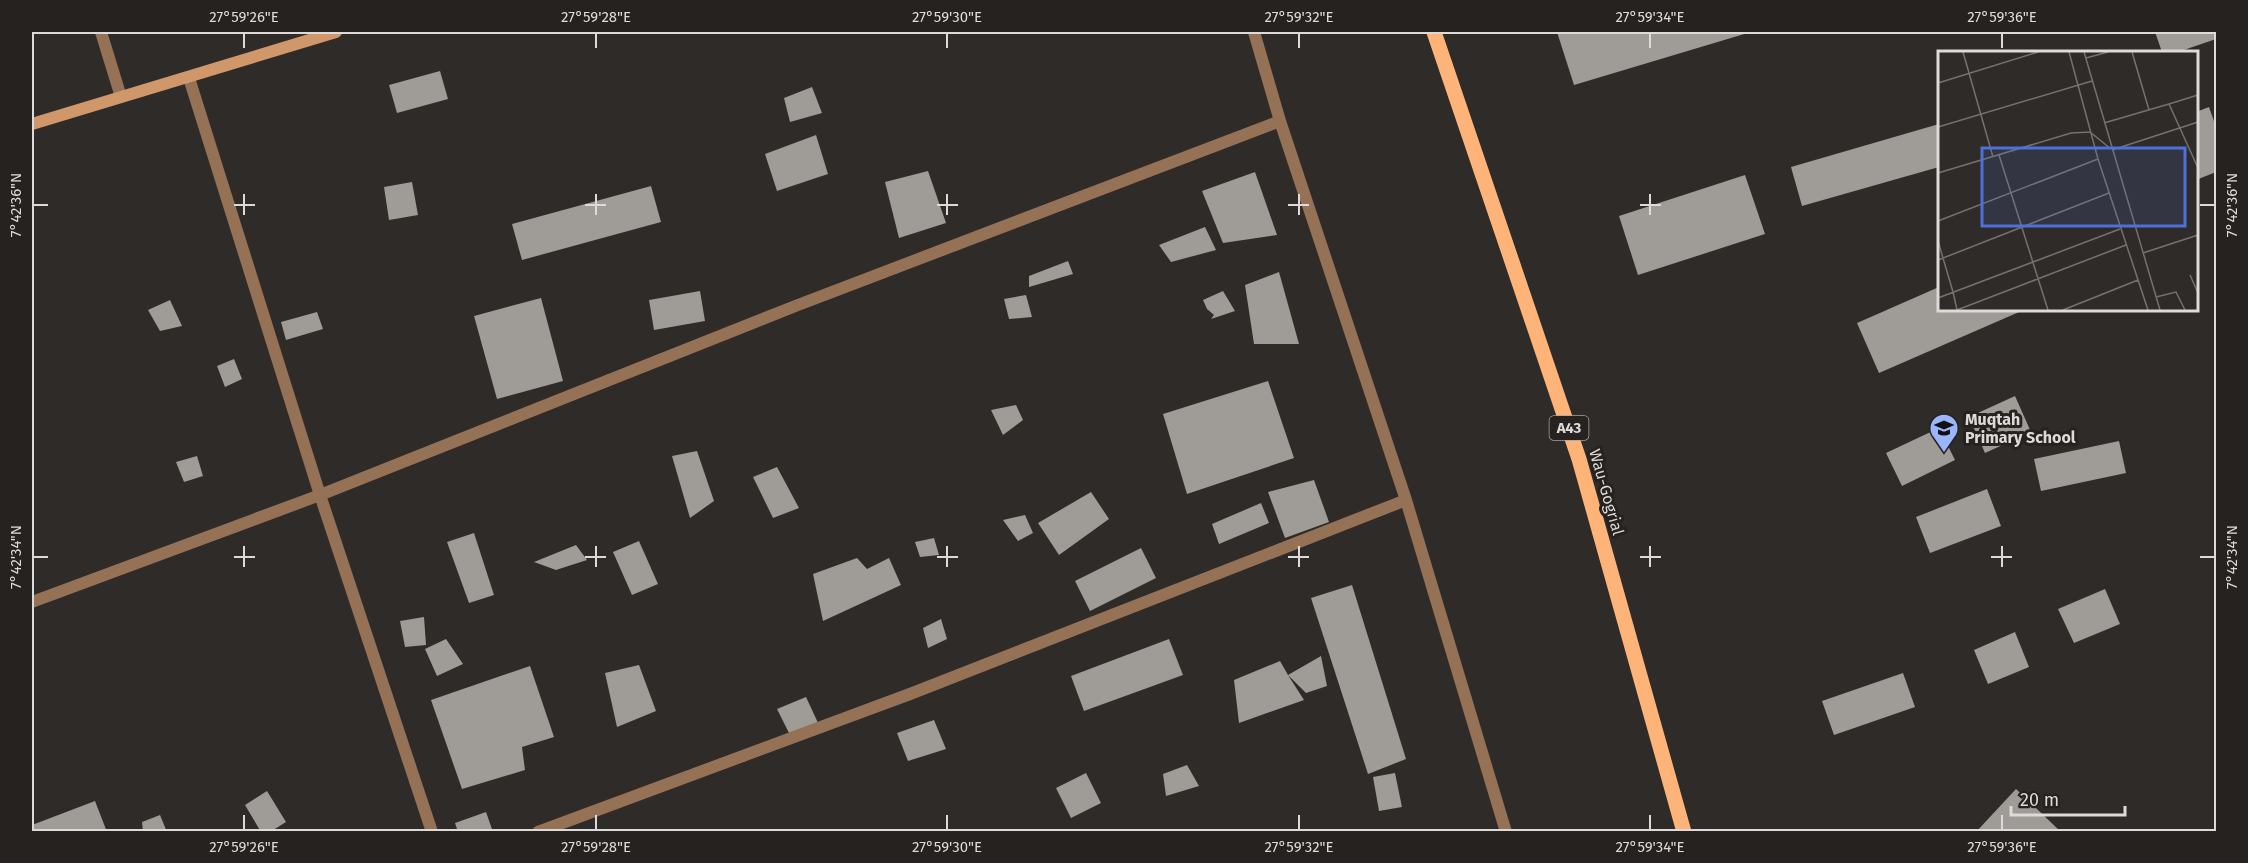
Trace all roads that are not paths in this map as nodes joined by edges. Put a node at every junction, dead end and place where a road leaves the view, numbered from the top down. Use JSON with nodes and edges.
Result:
{"nodes":[{"id":1,"x":102,"y":32,"type":"edge"},
{"id":2,"x":336,"y":32,"type":"edge"},
{"id":3,"x":1254,"y":32,"type":"edge"},
{"id":4,"x":1434,"y":32,"type":"edge"},
{"id":5,"x":189,"y":78,"type":"junction"},
{"id":6,"x":121,"y":97,"type":"junction"},
{"id":7,"x":1280,"y":121,"type":"junction"},
{"id":8,"x":32,"y":124,"type":"edge"},
{"id":9,"x":320,"y":495,"type":"junction"},
{"id":10,"x":1406,"y":500,"type":"junction"},
{"id":11,"x":32,"y":602,"type":"edge"},
{"id":12,"x":432,"y":831,"type":"edge"},
{"id":13,"x":538,"y":831,"type":"edge"},
{"id":14,"x":1506,"y":831,"type":"edge"},
{"id":15,"x":1684,"y":831,"type":"edge"}],
"edges":[{"from":1,"to":6,"type":"street"},
{"from":2,"to":5,"type":"street"},
{"from":3,"to":7,"type":"street"},
{"from":4,"to":15,"type":"main road","name":"Wau-Gogrial","number":"A43"},
{"from":5,"to":6,"type":"street"},
{"from":5,"to":9,"type":"street"},
{"from":6,"to":8,"type":"street"},
{"from":7,"to":9,"type":"street"},
{"from":7,"to":10,"type":"street"},
{"from":9,"to":11,"type":"street"},
{"from":9,"to":12,"type":"street"},
{"from":10,"to":13,"type":"street"},
{"from":10,"to":14,"type":"street"}]}
